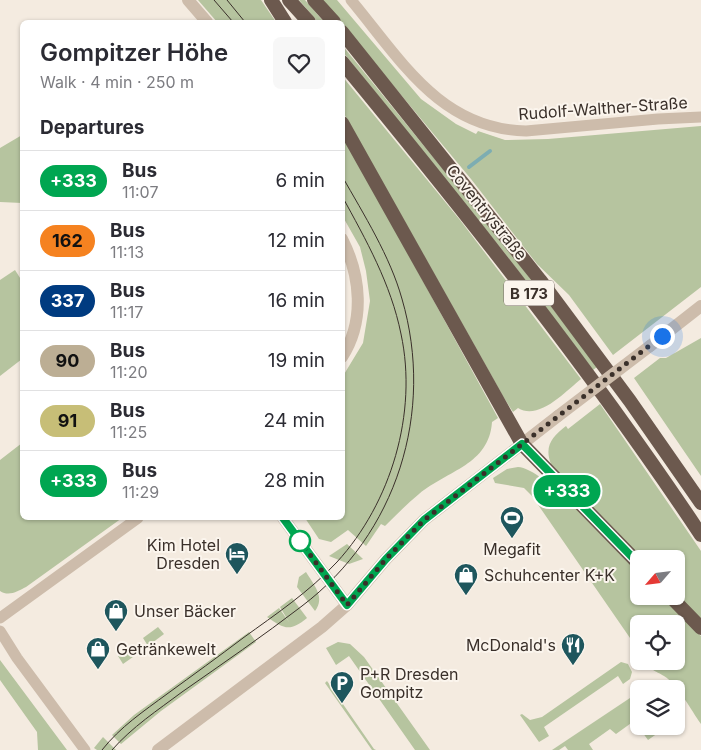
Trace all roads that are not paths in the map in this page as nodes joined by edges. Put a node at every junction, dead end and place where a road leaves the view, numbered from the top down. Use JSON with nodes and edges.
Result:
{"nodes":[{"id":1,"x":188,"y":0,"type":"edge"},
{"id":2,"x":271,"y":0,"type":"edge"},
{"id":3,"x":289,"y":0,"type":"edge"},
{"id":4,"x":314,"y":0,"type":"edge"},
{"id":5,"x":351,"y":0,"type":"edge"},
{"id":6,"x":205,"y":20,"type":"edge"},
{"id":7,"x":284,"y":20,"type":"edge"},
{"id":8,"x":307,"y":20,"type":"edge"},
{"id":9,"x":332,"y":20,"type":"edge"},
{"id":10,"x":345,"y":36,"type":"edge"},
{"id":11,"x":345,"y":66,"type":"edge"},
{"id":12,"x":701,"y":117,"type":"edge"},
{"id":13,"x":345,"y":129,"type":"edge"},
{"id":14,"x":345,"y":246,"type":"edge"},
{"id":15,"x":701,"y":306,"type":"edge"},
{"id":16,"x":345,"y":351,"type":"edge"},
{"id":17,"x":522,"y":444,"type":"junction"},
{"id":18,"x":682,"y":474,"type":"junction"},
{"id":19,"x":701,"y":490,"type":"edge"},
{"id":20,"x":701,"y":502,"type":"edge"},
{"id":21,"x":135,"y":520,"type":"edge"},
{"id":22,"x":284,"y":520,"type":"edge"},
{"id":23,"x":701,"y":535,"type":"edge"},
{"id":24,"x":630,"y":555,"type":"edge"},
{"id":25,"x":347,"y":605,"type":"junction"},
{"id":26,"x":679,"y":605,"type":"edge"},
{"id":27,"x":0,"y":618,"type":"edge"},
{"id":28,"x":701,"y":628,"type":"edge"},
{"id":29,"x":0,"y":630,"type":"edge"},
{"id":30,"x":86,"y":750,"type":"edge"},
{"id":31,"x":158,"y":750,"type":"edge"}],
"edges":[{"from":1,"to":6,"type":"street"},
{"from":2,"to":7,"type":"highway"},
{"from":3,"to":8,"type":"highway"},
{"from":4,"to":9,"type":"highway"},
{"from":5,"to":12,"type":"street","name":"Rudolf-Walther-Straße"},
{"from":10,"to":18,"type":"highway","number":"B 173"},
{"from":11,"to":23,"type":"highway","name":"Coventrystraße","number":"B 173"},
{"from":13,"to":17,"type":"highway"},
{"from":14,"to":16,"type":"street"},
{"from":15,"to":17,"type":"street","bridge":true},
{"from":17,"to":24,"type":"highway"},
{"from":17,"to":25,"type":"street"},
{"from":18,"to":19,"type":"highway"},
{"from":18,"to":20,"type":"highway","number":"B 173"},
{"from":21,"to":27,"type":"street"},
{"from":22,"to":25,"type":"street"},
{"from":25,"to":31,"type":"street"},
{"from":26,"to":28,"type":"highway"},
{"from":29,"to":30,"type":"street"}]}
